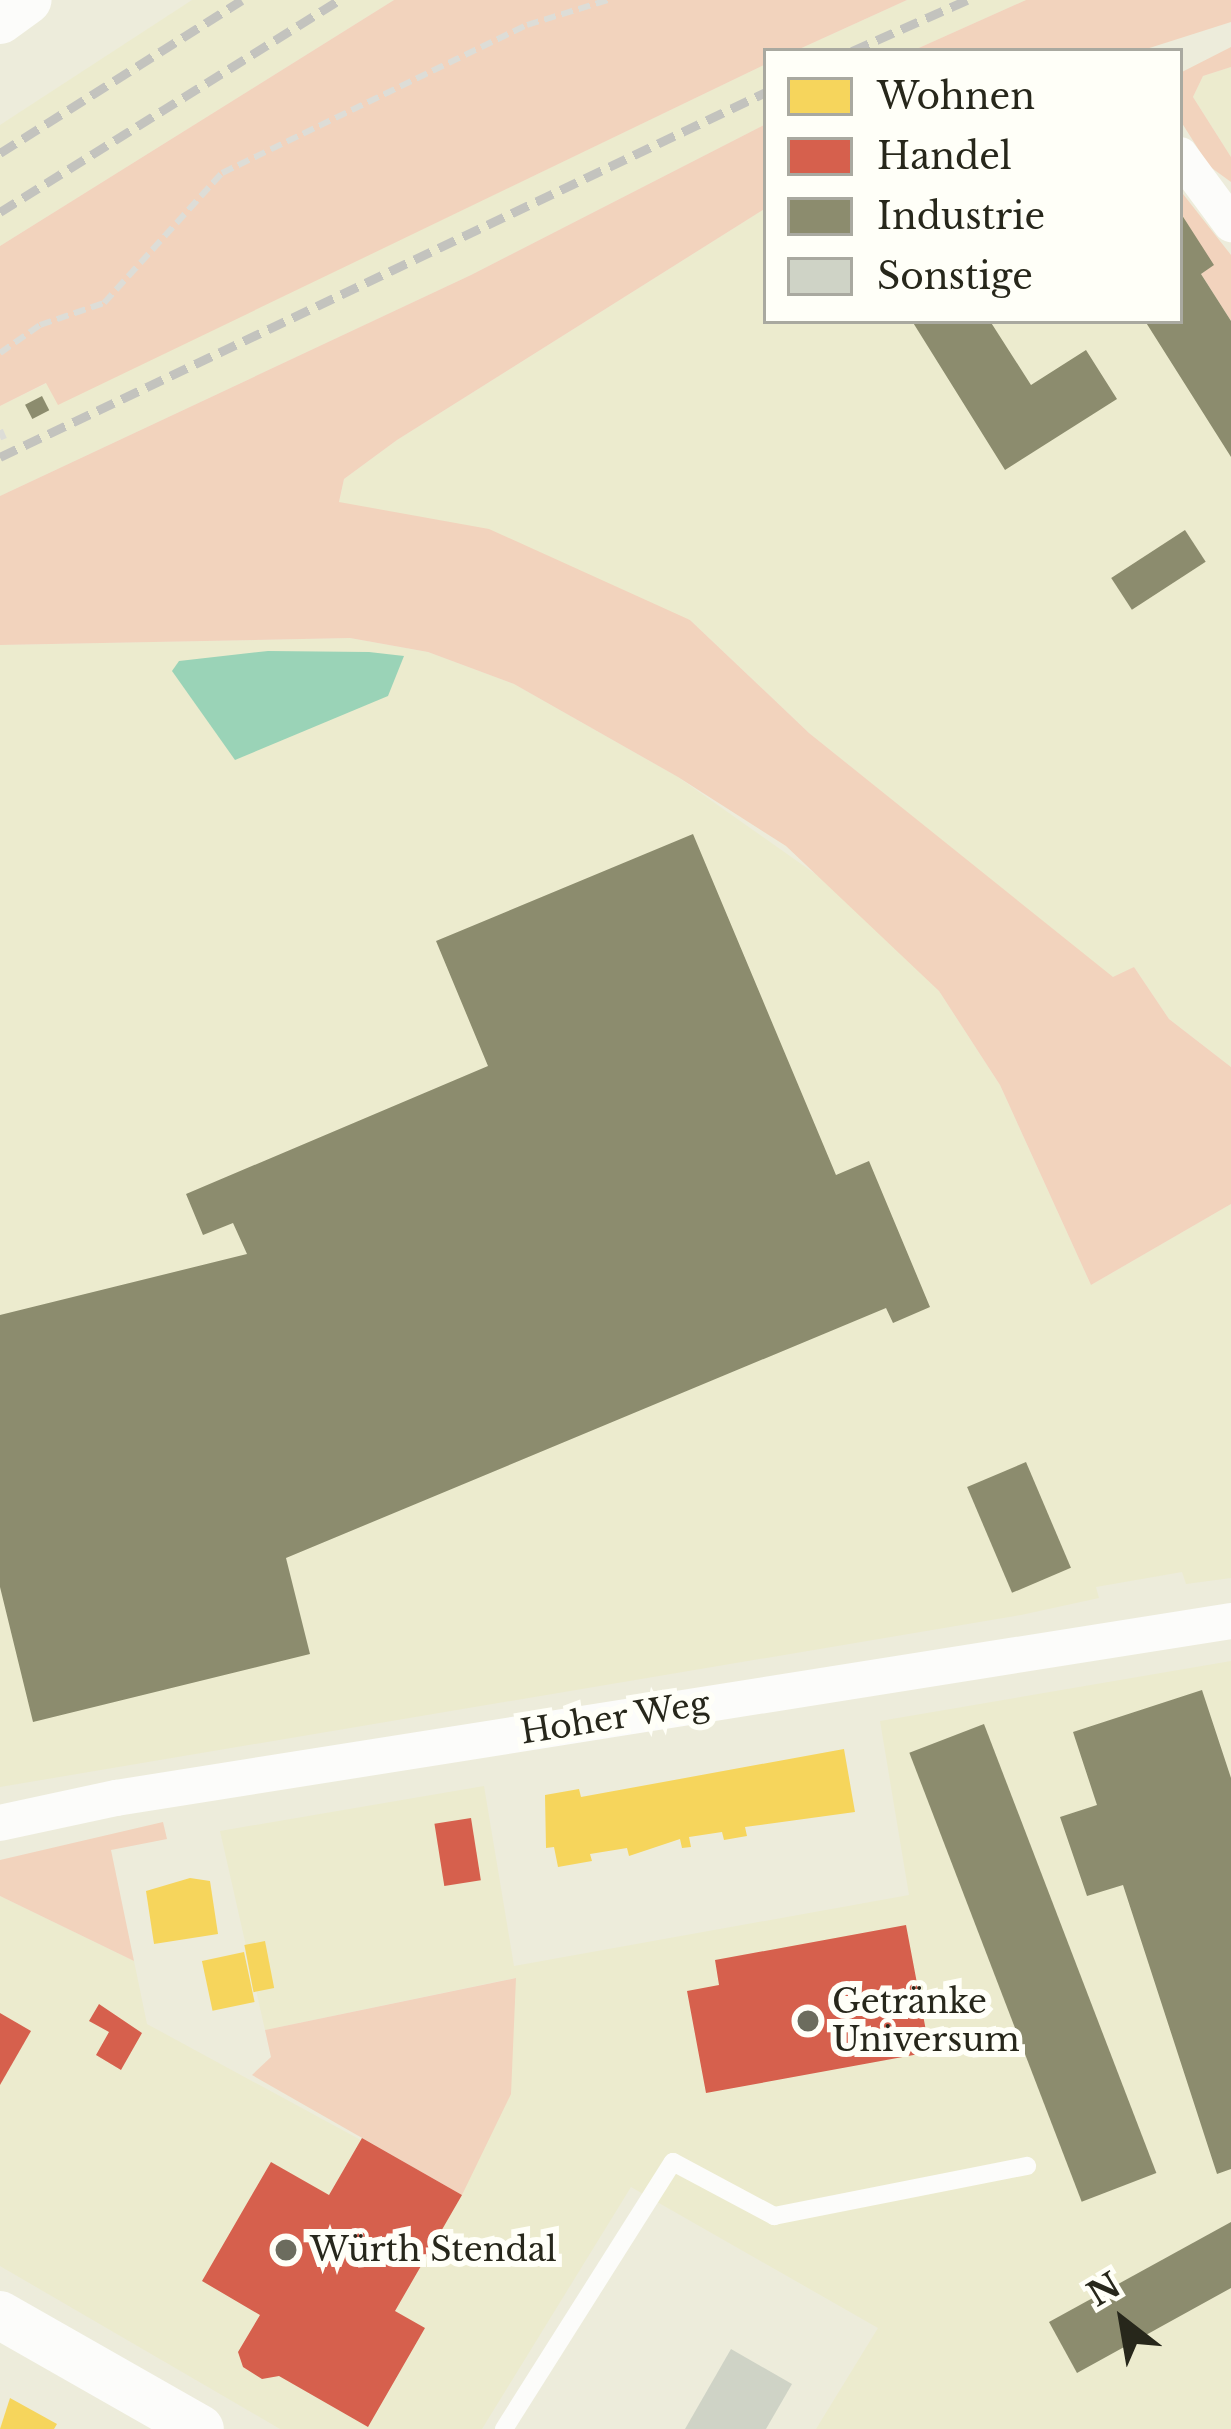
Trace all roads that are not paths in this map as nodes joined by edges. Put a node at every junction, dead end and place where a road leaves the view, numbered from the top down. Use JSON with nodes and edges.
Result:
{"nodes":[{"id":1,"x":28,"y":0,"type":"edge"},
{"id":2,"x":0,"y":20,"type":"edge"},
{"id":3,"x":1183,"y":159,"type":"edge"},
{"id":4,"x":1231,"y":224,"type":"edge"},
{"id":5,"x":1231,"y":1621,"type":"edge"},
{"id":6,"x":0,"y":1823,"type":"edge"},
{"id":7,"x":1027,"y":2166,"type":"dead end"},
{"id":8,"x":0,"y":2315,"type":"edge"},
{"id":9,"x":200,"y":2429,"type":"edge"},
{"id":10,"x":505,"y":2429,"type":"edge"}],
"edges":[{"from":1,"to":2,"type":"main road"},
{"from":3,"to":4,"type":"street"},
{"from":5,"to":6,"type":"street","name":"Hoher Weg"},
{"from":7,"to":10,"type":"lane"},
{"from":8,"to":9,"type":"main road"}]}
